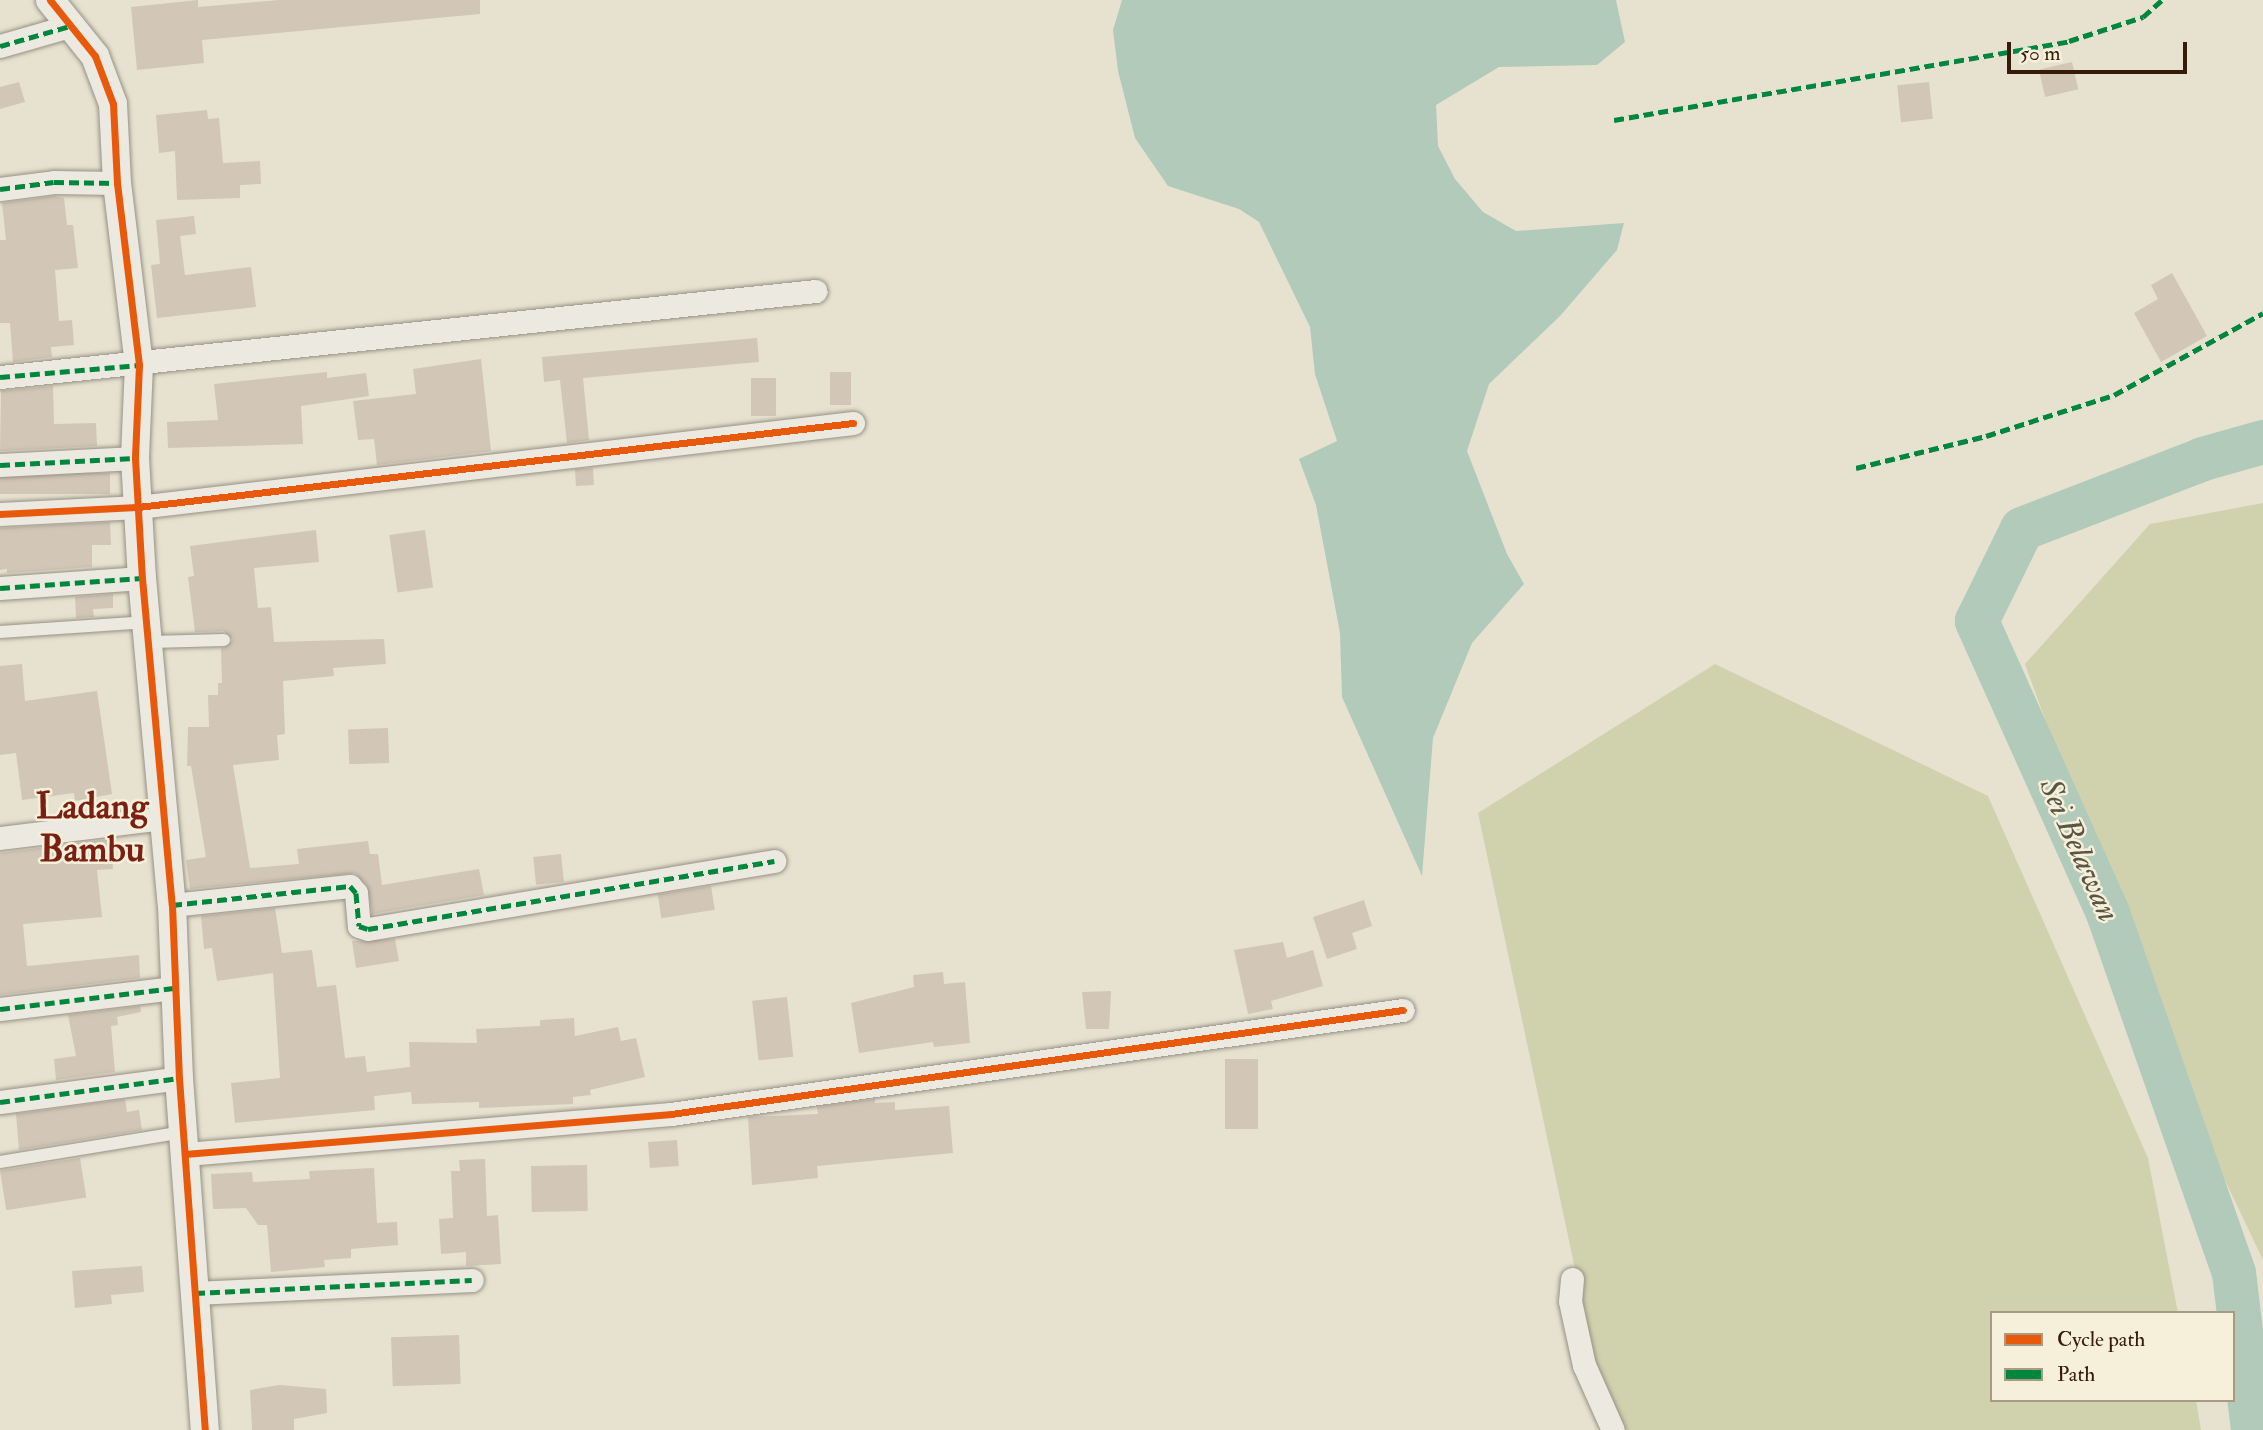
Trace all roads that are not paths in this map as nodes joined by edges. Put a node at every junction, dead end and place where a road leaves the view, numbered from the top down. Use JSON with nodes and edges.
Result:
{"nodes":[{"id":1,"x":52,"y":0,"type":"edge"},
{"id":2,"x":73,"y":25,"type":"junction"},
{"id":3,"x":0,"y":46,"type":"edge"},
{"id":4,"x":117,"y":183,"type":"junction"},
{"id":5,"x":0,"y":189,"type":"edge"},
{"id":6,"x":815,"y":291,"type":"dead end"},
{"id":7,"x":139,"y":365,"type":"junction"},
{"id":8,"x":0,"y":377,"type":"edge"},
{"id":9,"x":853,"y":423,"type":"dead end"},
{"id":10,"x":135,"y":458,"type":"junction"},
{"id":11,"x":0,"y":465,"type":"edge"},
{"id":12,"x":138,"y":507,"type":"junction"},
{"id":13,"x":0,"y":514,"type":"edge"},
{"id":14,"x":142,"y":578,"type":"junction"},
{"id":15,"x":0,"y":588,"type":"edge"},
{"id":16,"x":150,"y":631,"type":"junction"},
{"id":17,"x":0,"y":632,"type":"edge"},
{"id":18,"x":224,"y":640,"type":"dead end"},
{"id":19,"x":162,"y":818,"type":"junction"},
{"id":20,"x":0,"y":838,"type":"edge"},
{"id":21,"x":774,"y":861,"type":"dead end"},
{"id":22,"x":172,"y":905,"type":"junction"},
{"id":23,"x":174,"y":988,"type":"junction"},
{"id":24,"x":0,"y":1009,"type":"edge"},
{"id":25,"x":1403,"y":1010,"type":"dead end"},
{"id":26,"x":179,"y":1078,"type":"junction"},
{"id":27,"x":0,"y":1102,"type":"edge"},
{"id":28,"x":185,"y":1143,"type":"junction"},
{"id":29,"x":0,"y":1162,"type":"edge"},
{"id":30,"x":1572,"y":1279,"type":"dead end"},
{"id":31,"x":472,"y":1280,"type":"dead end"},
{"id":32,"x":195,"y":1293,"type":"junction"},
{"id":33,"x":205,"y":1430,"type":"edge"},
{"id":34,"x":1613,"y":1430,"type":"edge"}],
"edges":[{"from":1,"to":2,"type":"street"},
{"from":2,"to":3,"type":"street"},
{"from":2,"to":4,"type":"street"},
{"from":4,"to":5,"type":"street"},
{"from":4,"to":7,"type":"street"},
{"from":6,"to":7,"type":"street"},
{"from":7,"to":8,"type":"street"},
{"from":7,"to":10,"type":"street"},
{"from":9,"to":12,"type":"street"},
{"from":10,"to":11,"type":"street"},
{"from":10,"to":12,"type":"street"},
{"from":12,"to":13,"type":"street"},
{"from":12,"to":14,"type":"street"},
{"from":14,"to":15,"type":"street"},
{"from":14,"to":16,"type":"street"},
{"from":16,"to":17,"type":"lane"},
{"from":16,"to":18,"type":"lane"},
{"from":16,"to":19,"type":"street"},
{"from":19,"to":20,"type":"street"},
{"from":19,"to":22,"type":"street"},
{"from":21,"to":22,"type":"street"},
{"from":22,"to":23,"type":"street"},
{"from":23,"to":24,"type":"street"},
{"from":23,"to":26,"type":"street"},
{"from":25,"to":28,"type":"street"},
{"from":26,"to":27,"type":"street"},
{"from":26,"to":28,"type":"street"},
{"from":28,"to":29,"type":"lane"},
{"from":28,"to":32,"type":"street"},
{"from":30,"to":34,"type":"street"},
{"from":31,"to":32,"type":"street"},
{"from":32,"to":33,"type":"street"}]}
